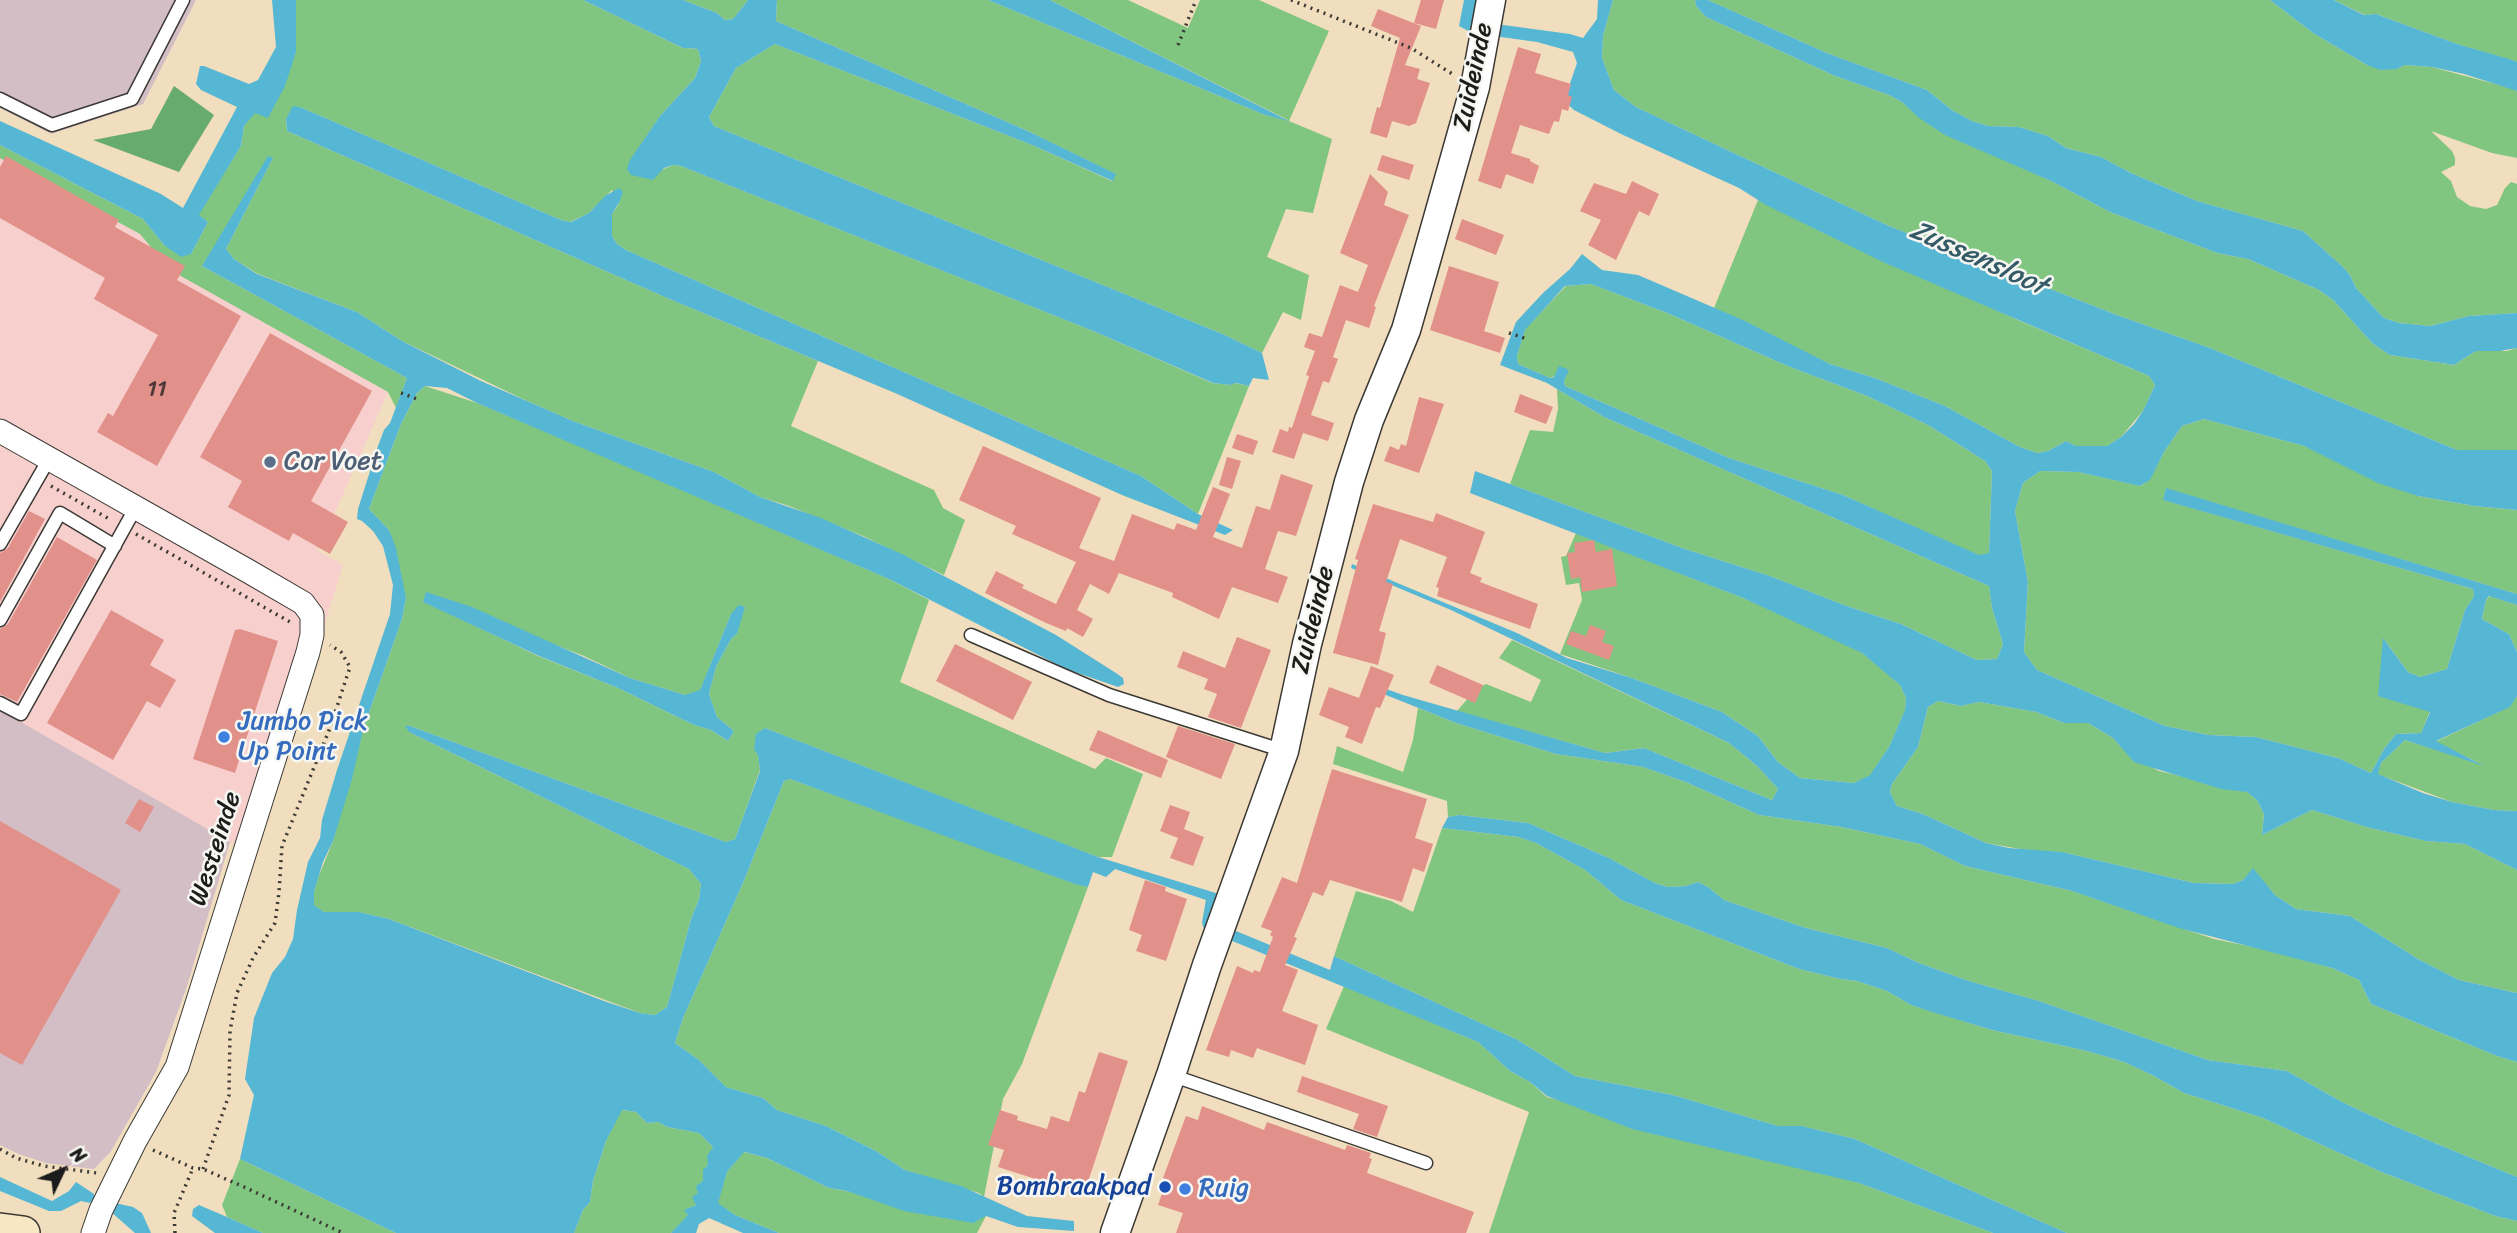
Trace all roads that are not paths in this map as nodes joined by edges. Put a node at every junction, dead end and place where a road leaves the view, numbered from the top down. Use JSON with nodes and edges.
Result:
{"nodes":[{"id":1,"x":183,"y":0,"type":"edge"},
{"id":2,"x":1487,"y":20,"type":"edge"},
{"id":3,"x":0,"y":99,"type":"edge"},
{"id":4,"x":0,"y":432,"type":"edge"},
{"id":5,"x":43,"y":468,"type":"junction"},
{"id":6,"x":130,"y":518,"type":"junction"},
{"id":7,"x":0,"y":544,"type":"edge"},
{"id":8,"x":115,"y":546,"type":"junction"},
{"id":9,"x":0,"y":620,"type":"edge"},
{"id":10,"x":971,"y":635,"type":"dead end"},
{"id":11,"x":0,"y":703,"type":"edge"},
{"id":12,"x":1284,"y":751,"type":"junction"},
{"id":13,"x":1171,"y":1075,"type":"junction"},
{"id":14,"x":1426,"y":1163,"type":"dead end"},
{"id":15,"x":0,"y":1230,"type":"edge"},
{"id":16,"x":23,"y":1233,"type":"edge"},
{"id":17,"x":93,"y":1233,"type":"edge"},
{"id":18,"x":1115,"y":1233,"type":"edge"}],
"edges":[{"from":1,"to":3,"type":"lane"},
{"from":2,"to":12,"type":"street","name":"Zuideinde"},
{"from":4,"to":5,"type":"street"},
{"from":5,"to":6,"type":"street"},
{"from":5,"to":7,"type":"lane"},
{"from":6,"to":8,"type":"lane"},
{"from":6,"to":17,"type":"street","name":"Westeinde"},
{"from":8,"to":9,"type":"lane"},
{"from":8,"to":11,"type":"lane"},
{"from":10,"to":12,"type":"lane"},
{"from":12,"to":13,"type":"street","name":"Zuideinde"},
{"from":13,"to":14,"type":"lane"},
{"from":13,"to":18,"type":"street","name":"Zuideinde"},
{"from":15,"to":16,"type":"main road"}]}
